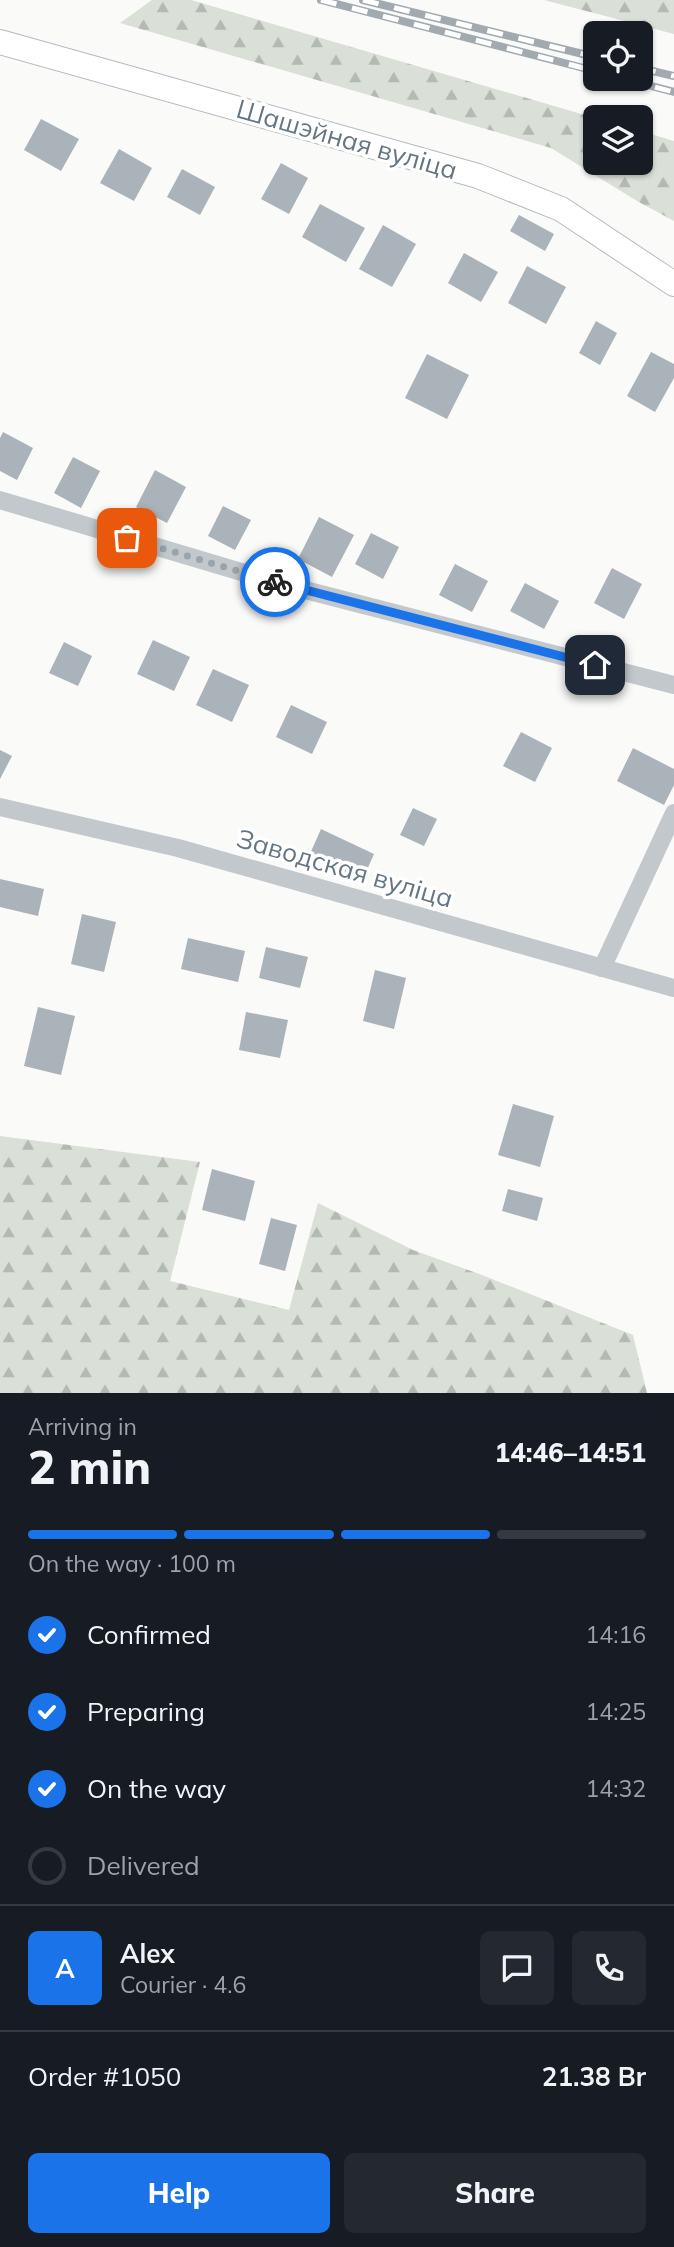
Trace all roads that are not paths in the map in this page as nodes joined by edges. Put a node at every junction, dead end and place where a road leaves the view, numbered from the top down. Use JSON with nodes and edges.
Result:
{"nodes":[{"id":1,"x":0,"y":42,"type":"edge"},
{"id":2,"x":674,"y":284,"type":"edge"},
{"id":3,"x":0,"y":500,"type":"edge"},
{"id":4,"x":674,"y":685,"type":"edge"},
{"id":5,"x":0,"y":807,"type":"edge"},
{"id":6,"x":674,"y":813,"type":"edge"},
{"id":7,"x":603,"y":968,"type":"junction"},
{"id":8,"x":674,"y":988,"type":"edge"}],
"edges":[{"from":1,"to":2,"type":"main road","name":"Шашэйная вуліца"},
{"from":3,"to":4,"type":"street"},
{"from":5,"to":7,"type":"street","name":"Заводская вуліца"},
{"from":6,"to":7,"type":"street"},
{"from":7,"to":8,"type":"street","name":"Заводская вуліца"}]}
